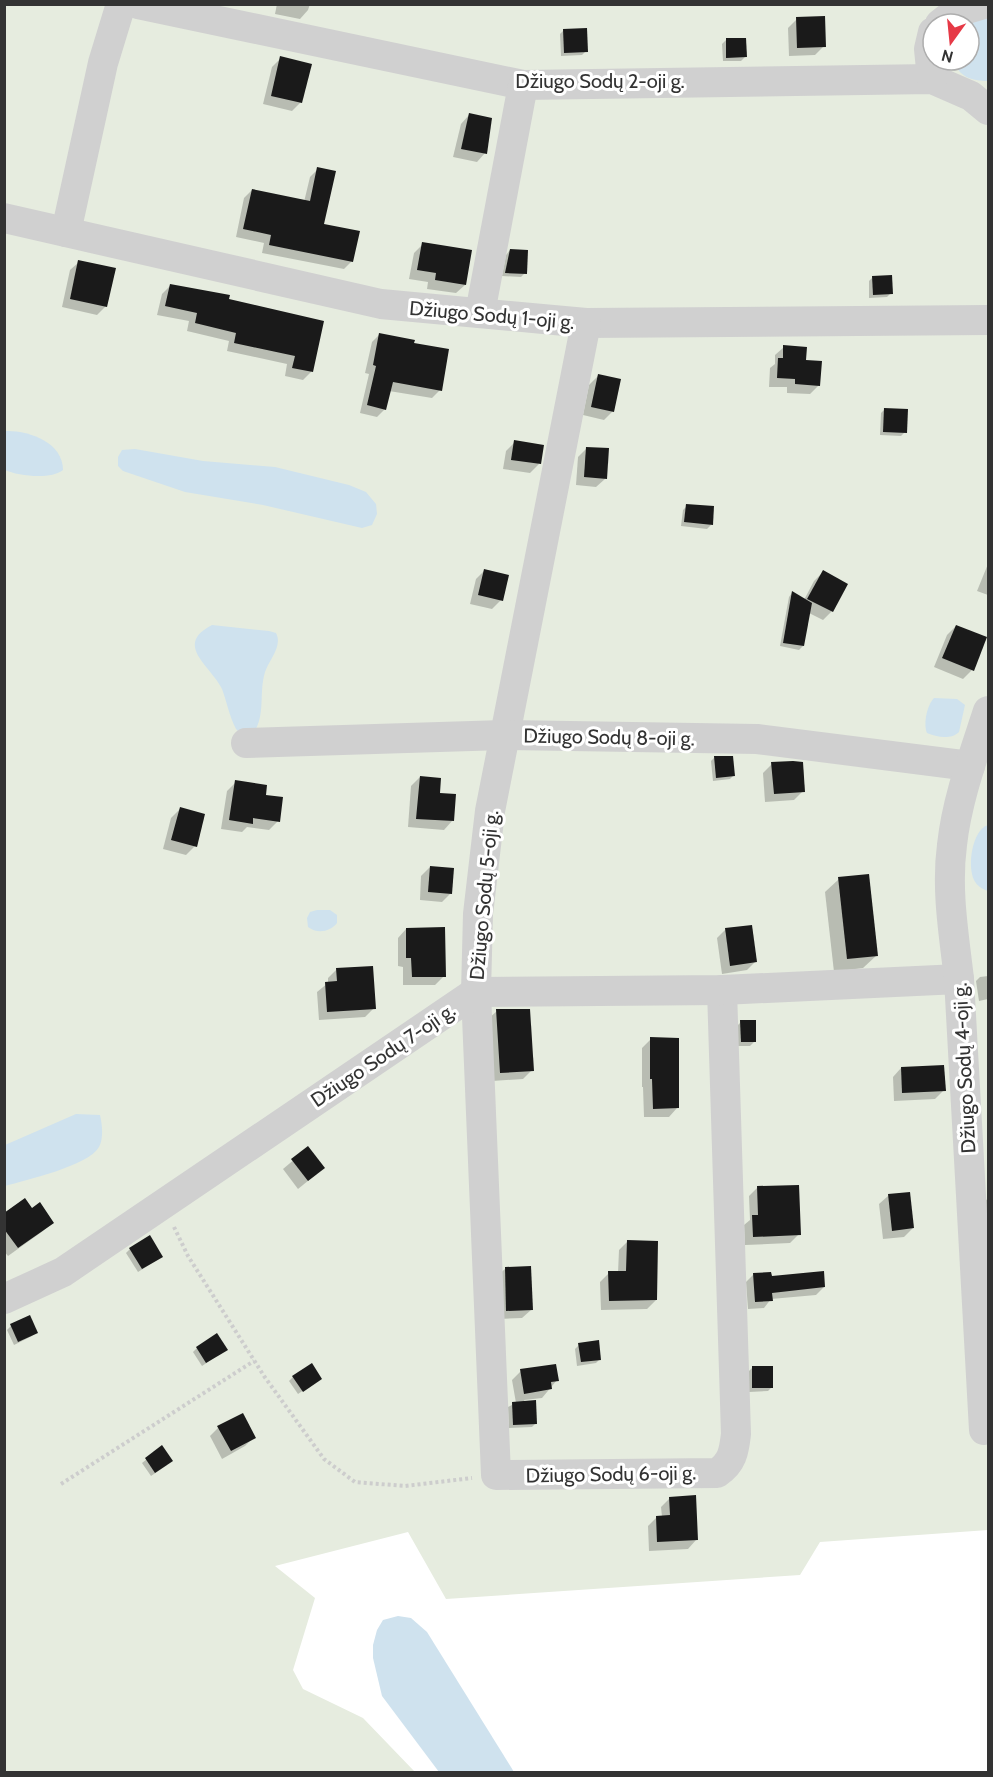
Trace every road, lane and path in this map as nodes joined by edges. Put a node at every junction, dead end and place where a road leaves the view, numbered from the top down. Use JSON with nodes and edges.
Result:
{"nodes":[{"id":1,"x":121,"y":4,"type":"edge"},
{"id":2,"x":138,"y":4,"type":"edge"},
{"id":3,"x":984,"y":4,"type":"edge"},
{"id":4,"x":957,"y":12,"type":"edge"},
{"id":5,"x":931,"y":72,"type":"edge"},
{"id":6,"x":932,"y":79,"type":"junction"},
{"id":7,"x":523,"y":84,"type":"junction"},
{"id":8,"x":988,"y":110,"type":"edge"},
{"id":9,"x":4,"y":218,"type":"edge"},
{"id":10,"x":66,"y":232,"type":"junction"},
{"id":11,"x":480,"y":314,"type":"junction"},
{"id":12,"x":988,"y":320,"type":"edge"},
{"id":13,"x":586,"y":323,"type":"junction"},
{"id":14,"x":988,"y":711,"type":"edge"},
{"id":15,"x":504,"y":735,"type":"junction"},
{"id":16,"x":246,"y":743,"type":"dead end"},
{"id":17,"x":970,"y":766,"type":"junction"},
{"id":18,"x":959,"y":979,"type":"junction"},
{"id":19,"x":722,"y":990,"type":"junction"},
{"id":20,"x":476,"y":992,"type":"junction"},
{"id":21,"x":164,"y":1204,"type":"junction"},
{"id":22,"x":4,"y":1299,"type":"edge"},
{"id":23,"x":254,"y":1361,"type":"junction"},
{"id":24,"x":984,"y":1430,"type":"dead end"},
{"id":25,"x":496,"y":1475,"type":"junction"},
{"id":26,"x":61,"y":1484,"type":"dead end"}],
"edges":[{"from":1,"to":10,"type":"street"},
{"from":2,"to":7,"type":"street","name":"Džiugo Sodų 2-oji g."},
{"from":3,"to":4,"type":"street"},
{"from":5,"to":6,"type":"street"},
{"from":6,"to":7,"type":"street","name":"Džiugo Sodų 2-oji g."},
{"from":6,"to":8,"type":"street","name":"Džiugo Sodų 2-oji g."},
{"from":7,"to":11,"type":"street"},
{"from":9,"to":10,"type":"street","name":"Džiugo Sodų 1-oji g."},
{"from":10,"to":11,"type":"street","name":"Džiugo Sodų 1-oji g."},
{"from":11,"to":13,"type":"street","name":"Džiugo Sodų 1-oji g."},
{"from":12,"to":13,"type":"street","name":"Džiugo Sodų 1-oji g."},
{"from":13,"to":15,"type":"street","name":"Džiugo Sodų 5-oji g."},
{"from":14,"to":17,"type":"street","name":"Džiugo Sodų 4-oji g."},
{"from":15,"to":16,"type":"street","name":"Džiugo Sodų 8-oji g."},
{"from":15,"to":17,"type":"street","name":"Džiugo Sodų 8-oji g."},
{"from":15,"to":20,"type":"street","name":"Džiugo Sodų 5-oji g."},
{"from":17,"to":18,"type":"street","name":"Džiugo Sodų 4-oji g."},
{"from":18,"to":19,"type":"street","name":"Džiugo Sodų 7-oji g."},
{"from":18,"to":24,"type":"street","name":"Džiugo Sodų 4-oji g."},
{"from":19,"to":20,"type":"street","name":"Džiugo Sodų 7-oji g."},
{"from":19,"to":25,"type":"street","name":"Džiugo Sodų 6-oji g."},
{"from":20,"to":21,"type":"street","name":"Džiugo Sodų 7-oji g."},
{"from":20,"to":25,"type":"street","name":"Džiugo Sodų 5-oji g."},
{"from":21,"to":22,"type":"street","name":"Džiugo Sodų 7-oji g."},
{"from":21,"to":23,"type":"path"},
{"from":23,"to":25,"type":"path"},
{"from":23,"to":26,"type":"path"}]}
